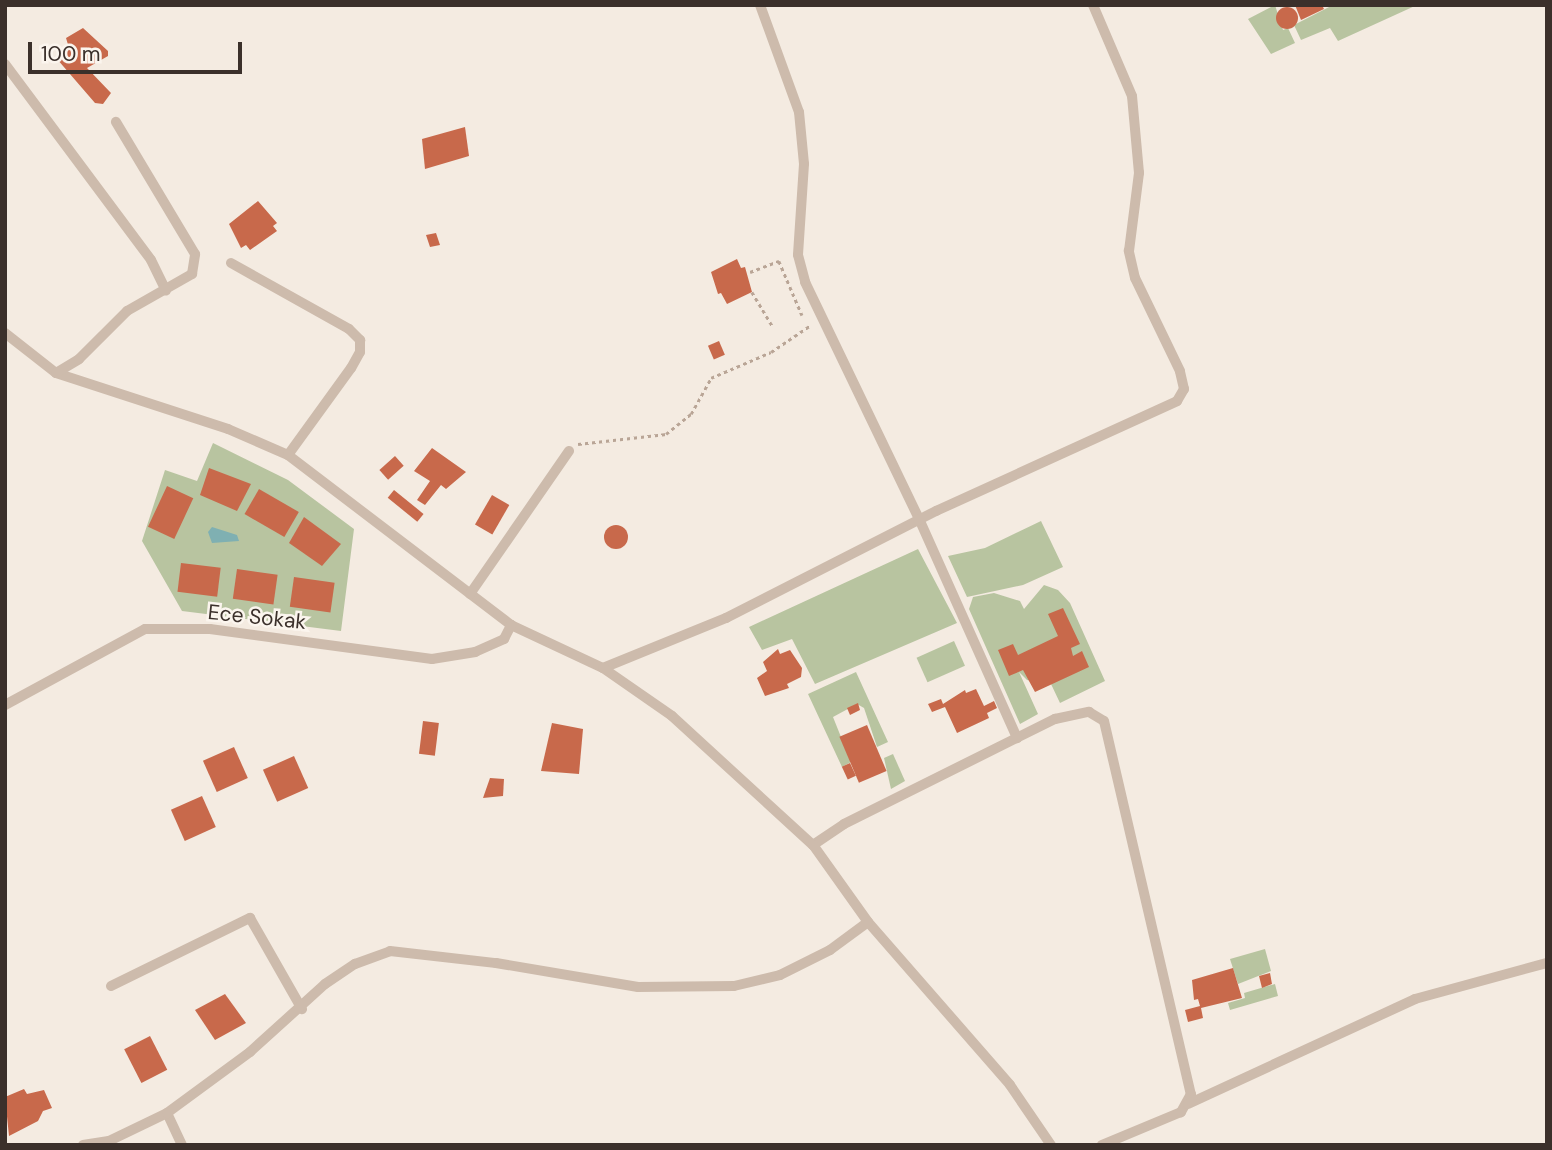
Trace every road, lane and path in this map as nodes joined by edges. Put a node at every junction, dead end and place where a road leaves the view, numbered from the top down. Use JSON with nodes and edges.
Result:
{"nodes":[{"id":1,"x":760,"y":5,"type":"edge"},
{"id":2,"x":1093,"y":5,"type":"edge"},
{"id":3,"x":5,"y":64,"type":"edge"},
{"id":4,"x":116,"y":122,"type":"dead end"},
{"id":5,"x":231,"y":263,"type":"dead end"},
{"id":6,"x":750,"y":272,"type":"dead end"},
{"id":7,"x":166,"y":291,"type":"junction"},
{"id":8,"x":752,"y":292,"type":"dead end"},
{"id":9,"x":817,"y":313,"type":"junction"},
{"id":10,"x":802,"y":315,"type":"dead end"},
{"id":11,"x":773,"y":327,"type":"dead end"},
{"id":12,"x":5,"y":333,"type":"edge"},
{"id":13,"x":56,"y":373,"type":"junction"},
{"id":14,"x":569,"y":451,"type":"joint"},
{"id":15,"x":288,"y":455,"type":"junction"},
{"id":16,"x":920,"y":521,"type":"junction"},
{"id":17,"x":470,"y":594,"type":"junction"},
{"id":18,"x":511,"y":625,"type":"junction"},
{"id":19,"x":603,"y":668,"type":"junction"},
{"id":20,"x":5,"y":705,"type":"edge"},
{"id":21,"x":1017,"y":737,"type":"junction"},
{"id":22,"x":813,"y":845,"type":"junction"},
{"id":23,"x":867,"y":922,"type":"junction"},
{"id":24,"x":1547,"y":963,"type":"edge"},
{"id":25,"x":111,"y":986,"type":"dead end"},
{"id":26,"x":302,"y":1009,"type":"junction"},
{"id":27,"x":1188,"y":1104,"type":"junction"},
{"id":28,"x":167,"y":1113,"type":"junction"},
{"id":29,"x":83,"y":1145,"type":"edge"},
{"id":30,"x":182,"y":1145,"type":"edge"},
{"id":31,"x":1051,"y":1145,"type":"edge"},
{"id":32,"x":1102,"y":1145,"type":"edge"}],
"edges":[{"from":1,"to":9,"type":"street"},
{"from":2,"to":16,"type":"street"},
{"from":3,"to":7,"type":"street"},
{"from":4,"to":7,"type":"street"},
{"from":5,"to":15,"type":"street"},
{"from":6,"to":10,"type":"path"},
{"from":7,"to":13,"type":"street"},
{"from":8,"to":11,"type":"path"},
{"from":9,"to":14,"type":"path"},
{"from":9,"to":16,"type":"street"},
{"from":12,"to":13,"type":"street"},
{"from":13,"to":15,"type":"street"},
{"from":14,"to":17,"type":"street"},
{"from":15,"to":17,"type":"street"},
{"from":16,"to":19,"type":"street"},
{"from":16,"to":21,"type":"street"},
{"from":17,"to":18,"type":"street"},
{"from":18,"to":19,"type":"street"},
{"from":18,"to":20,"type":"street","name":"Ece Sokak"},
{"from":19,"to":22,"type":"street"},
{"from":21,"to":22,"type":"street"},
{"from":21,"to":27,"type":"street"},
{"from":22,"to":23,"type":"street"},
{"from":23,"to":26,"type":"street"},
{"from":23,"to":31,"type":"street"},
{"from":24,"to":27,"type":"street"},
{"from":25,"to":26,"type":"street"},
{"from":26,"to":28,"type":"street"},
{"from":27,"to":32,"type":"street"},
{"from":28,"to":29,"type":"street"},
{"from":28,"to":30,"type":"street"}]}
